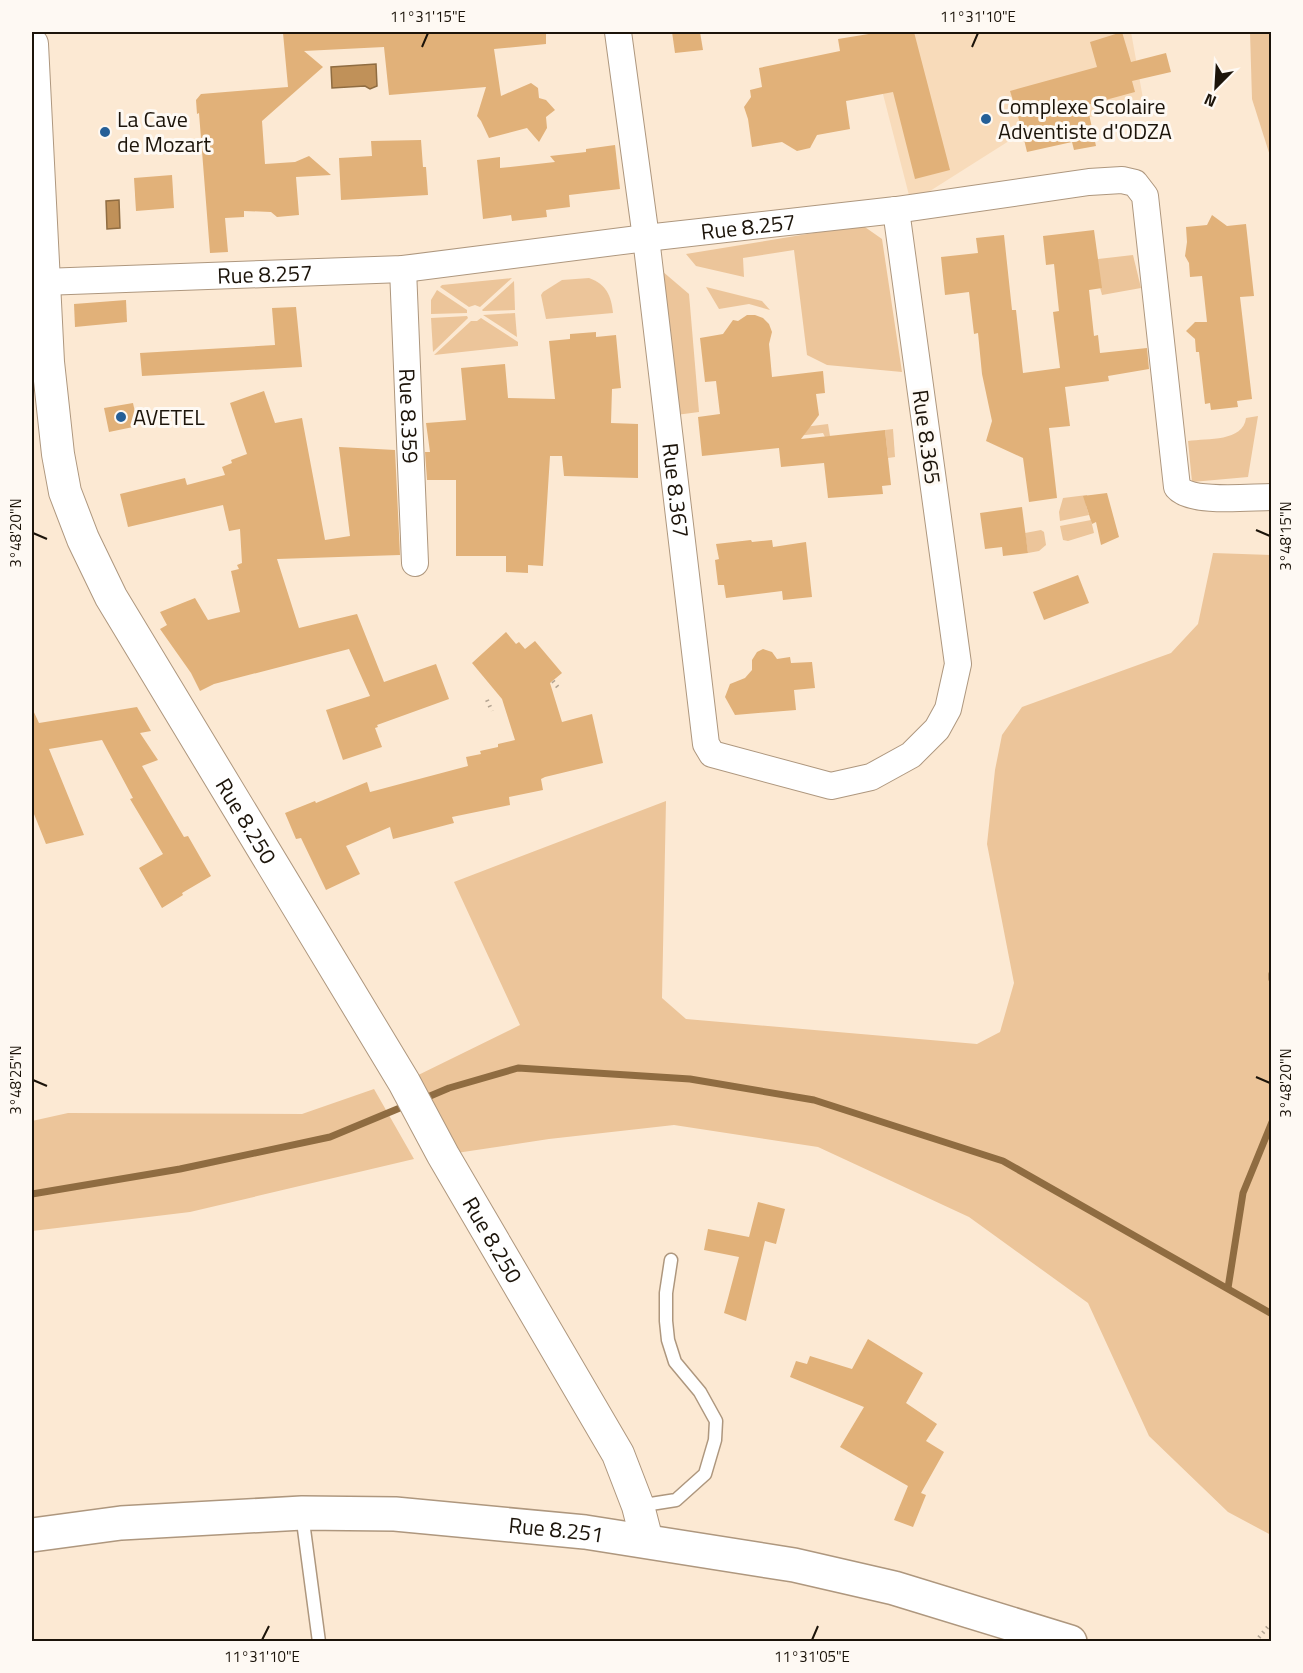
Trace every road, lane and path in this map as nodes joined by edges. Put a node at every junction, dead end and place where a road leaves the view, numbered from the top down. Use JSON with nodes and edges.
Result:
{"nodes":[{"id":1,"x":618,"y":32,"type":"edge"},
{"id":2,"x":32,"y":44,"type":"edge"},
{"id":3,"x":896,"y":210,"type":"junction"},
{"id":4,"x":646,"y":237,"type":"junction"},
{"id":5,"x":403,"y":269,"type":"junction"},
{"id":6,"x":43,"y":282,"type":"junction"},
{"id":7,"x":40,"y":362,"type":"edge"},
{"id":8,"x":1272,"y":497,"type":"edge"},
{"id":9,"x":415,"y":563,"type":"dead end"},
{"id":10,"x":553,"y":681,"type":"dead end"},
{"id":11,"x":560,"y":690,"type":"dead end"},
{"id":12,"x":487,"y":700,"type":"dead end"},
{"id":13,"x":492,"y":711,"type":"dead end"},
{"id":14,"x":706,"y":744,"type":"joint"},
{"id":15,"x":671,"y":1260,"type":"dead end"},
{"id":16,"x":638,"y":1506,"type":"junction"},
{"id":17,"x":302,"y":1513,"type":"junction"},
{"id":18,"x":32,"y":1535,"type":"edge"},
{"id":19,"x":647,"y":1541,"type":"junction"},
{"id":20,"x":1272,"y":1622,"type":"edge"},
{"id":21,"x":999,"y":1630,"type":"edge"},
{"id":22,"x":319,"y":1641,"type":"edge"},
{"id":23,"x":1070,"y":1641,"type":"edge"},
{"id":24,"x":1255,"y":1641,"type":"edge"}],
"edges":[{"from":1,"to":4,"type":"street","name":"Rue 8.367"},
{"from":2,"to":6,"type":"street","name":"Rue 8.250"},
{"from":3,"to":4,"type":"street","name":"Rue 8.257"},
{"from":3,"to":8,"type":"street","name":"Rue 8.257"},
{"from":3,"to":14,"type":"street","name":"Rue 8.365"},
{"from":4,"to":5,"type":"street","name":"Rue 8.257"},
{"from":4,"to":14,"type":"street","name":"Rue 8.367"},
{"from":5,"to":6,"type":"street","name":"Rue 8.257"},
{"from":5,"to":9,"type":"street","name":"Rue 8.359"},
{"from":6,"to":7,"type":"street","name":"Rue 8.250"},
{"from":7,"to":16,"type":"street","name":"Rue 8.250"},
{"from":10,"to":11,"type":"path"},
{"from":12,"to":13,"type":"path"},
{"from":15,"to":16,"type":"lane"},
{"from":16,"to":19,"type":"street","name":"Rue 8.250"},
{"from":17,"to":18,"type":"highway","name":"Rue 8.251"},
{"from":17,"to":19,"type":"highway","name":"Rue 8.251"},
{"from":17,"to":22,"type":"lane"},
{"from":19,"to":21,"type":"highway","name":"Rue 8.251"},
{"from":20,"to":24,"type":"path"},
{"from":21,"to":23,"type":"highway","name":"Rue 8.251"}]}
